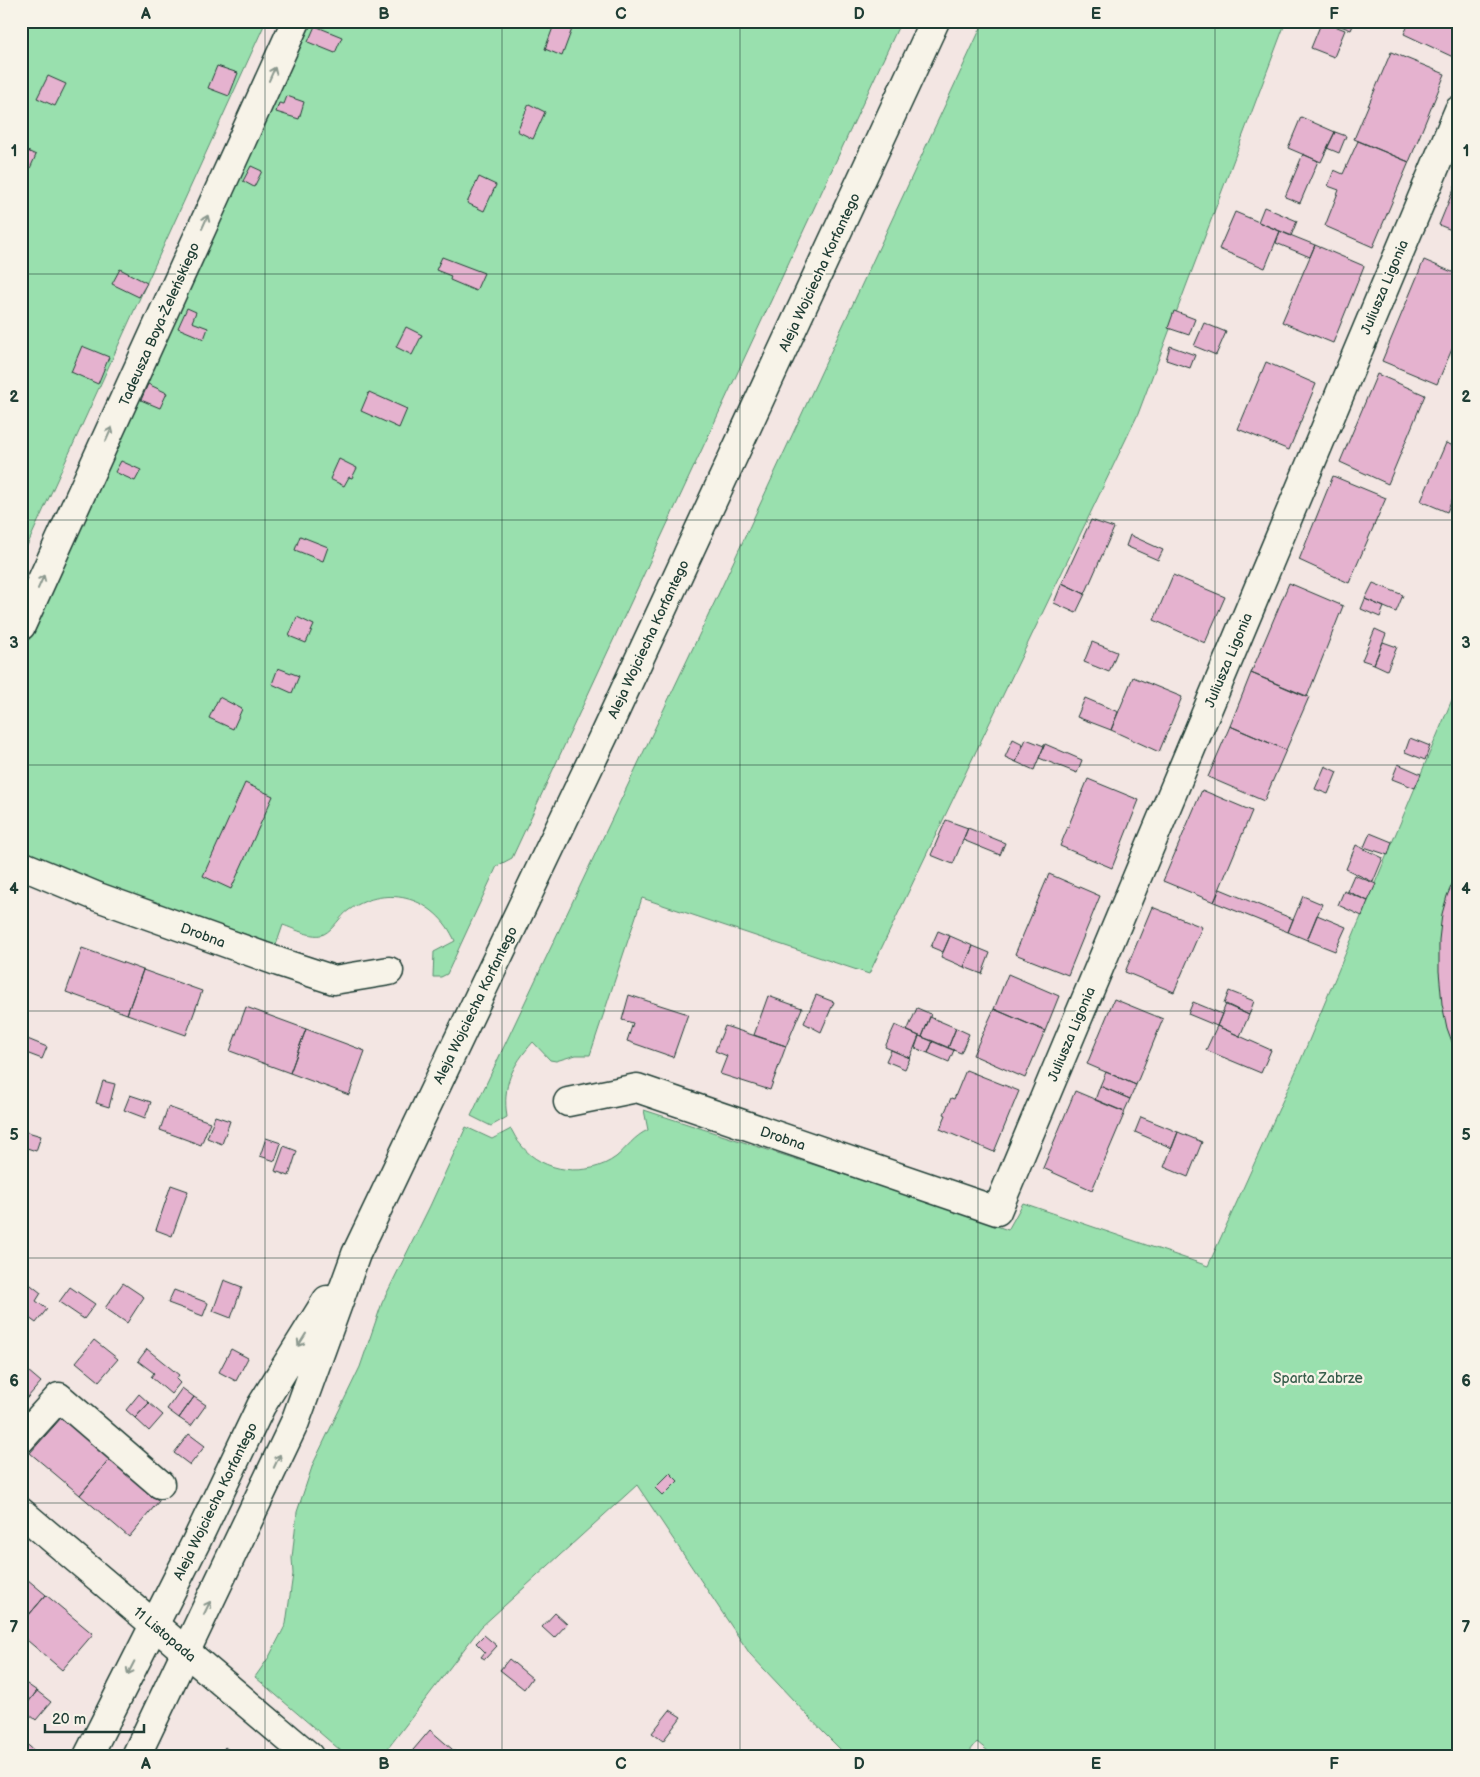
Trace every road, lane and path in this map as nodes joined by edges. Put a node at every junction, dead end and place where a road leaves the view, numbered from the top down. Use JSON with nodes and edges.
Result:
{"nodes":[{"id":1,"x":296,"y":21,"type":"edge"},
{"id":2,"x":935,"y":21,"type":"edge"},
{"id":3,"x":1459,"y":110,"type":"edge"},
{"id":4,"x":21,"y":626,"type":"edge"},
{"id":5,"x":21,"y":865,"type":"edge"},
{"id":6,"x":389,"y":971,"type":"dead end"},
{"id":7,"x":568,"y":1102,"type":"dead end"},
{"id":8,"x":997,"y":1211,"type":"joint"},
{"id":9,"x":356,"y":1254,"type":"junction"},
{"id":10,"x":21,"y":1439,"type":"edge"},
{"id":11,"x":160,"y":1484,"type":"dead end"},
{"id":12,"x":21,"y":1512,"type":"edge"},
{"id":13,"x":153,"y":1625,"type":"junction"},
{"id":14,"x":185,"y":1652,"type":"junction"},
{"id":15,"x":88,"y":1756,"type":"edge"},
{"id":16,"x":136,"y":1756,"type":"edge"},
{"id":17,"x":309,"y":1756,"type":"edge"}],
"edges":[{"from":4,"to":1,"type":"street","name":"Tadeusza Boya-Żeleńskiego","one_way":true},
{"from":2,"to":9,"type":"street","name":"Aleja Wojciecha Korfantego"},
{"from":3,"to":8,"type":"street","name":"Juliusza Ligonia"},
{"from":5,"to":6,"type":"street","name":"Drobna"},
{"from":7,"to":8,"type":"street","name":"Drobna"},
{"from":9,"to":13,"type":"street","name":"Aleja Wojciecha Korfantego","one_way":true},
{"from":14,"to":9,"type":"street","name":"Aleja Wojciecha Korfantego","one_way":true},
{"from":10,"to":11,"type":"street"},
{"from":12,"to":13,"type":"street","name":"11 Listopada"},
{"from":13,"to":14,"type":"street","name":"11 Listopada"},
{"from":13,"to":15,"type":"street","name":"Aleja Wojciecha Korfantego","one_way":true},
{"from":14,"to":16,"type":"street","name":"Aleja Wojciecha Korfantego"},
{"from":14,"to":17,"type":"street","name":"11 Listopada"}]}
